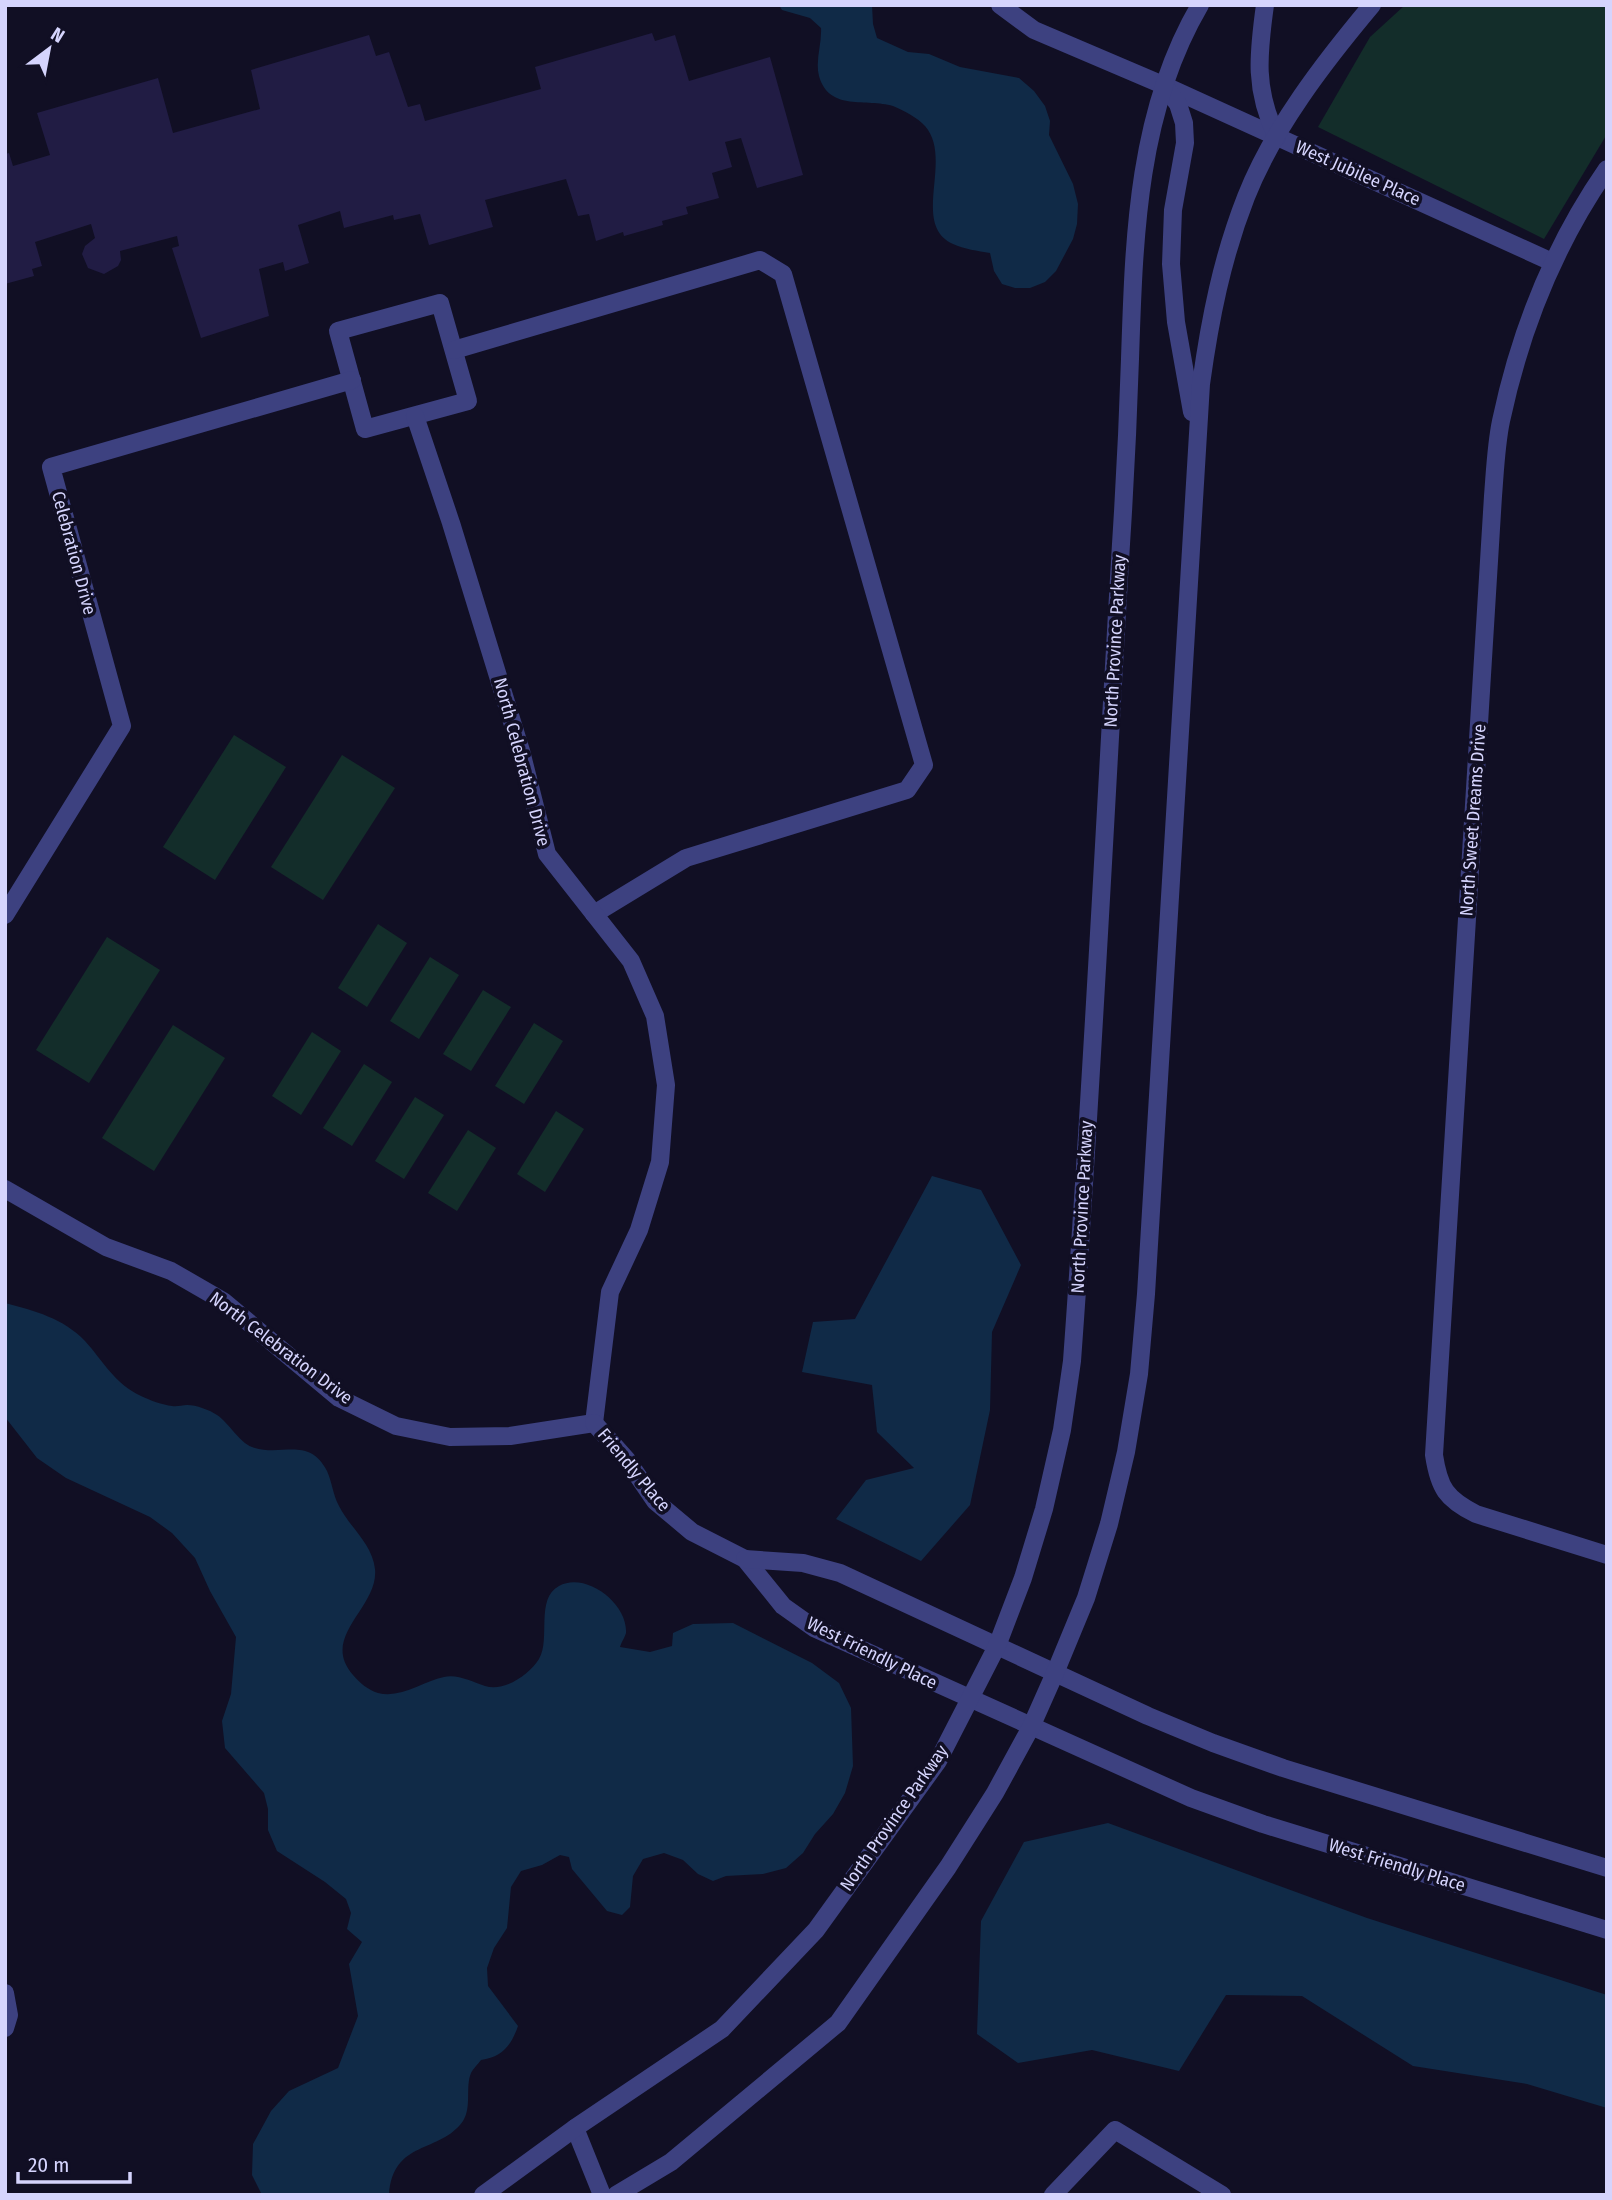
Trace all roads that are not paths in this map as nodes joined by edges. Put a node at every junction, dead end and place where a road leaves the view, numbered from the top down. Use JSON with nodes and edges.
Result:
{"nodes":[{"id":1,"x":1000,"y":5,"type":"edge"},
{"id":2,"x":1200,"y":5,"type":"edge"},
{"id":3,"x":1265,"y":5,"type":"edge"},
{"id":4,"x":1372,"y":5,"type":"edge"},
{"id":5,"x":1163,"y":85,"type":"junction"},
{"id":6,"x":1277,"y":137,"type":"junction"},
{"id":7,"x":1607,"y":169,"type":"edge"},
{"id":8,"x":1552,"y":262,"type":"junction"},
{"id":9,"x":454,"y":350,"type":"junction"},
{"id":10,"x":352,"y":380,"type":"junction"},
{"id":11,"x":415,"y":416,"type":"junction"},
{"id":12,"x":1198,"y":442,"type":"junction"},
{"id":13,"x":594,"y":914,"type":"junction"},
{"id":14,"x":5,"y":915,"type":"edge"},
{"id":15,"x":5,"y":1189,"type":"edge"},
{"id":16,"x":594,"y":1423,"type":"junction"},
{"id":17,"x":1607,"y":1555,"type":"edge"},
{"id":18,"x":745,"y":1559,"type":"junction"},
{"id":19,"x":997,"y":1646,"type":"junction"},
{"id":20,"x":1055,"y":1673,"type":"junction"},
{"id":21,"x":970,"y":1699,"type":"junction"},
{"id":22,"x":1031,"y":1727,"type":"junction"},
{"id":23,"x":1607,"y":1868,"type":"edge"},
{"id":24,"x":1607,"y":1930,"type":"edge"},
{"id":25,"x":5,"y":1993,"type":"edge"},
{"id":26,"x":5,"y":2028,"type":"edge"},
{"id":27,"x":575,"y":2128,"type":"junction"},
{"id":28,"x":484,"y":2195,"type":"edge"},
{"id":29,"x":602,"y":2195,"type":"edge"},
{"id":30,"x":616,"y":2195,"type":"edge"},
{"id":31,"x":1053,"y":2195,"type":"edge"},
{"id":32,"x":1222,"y":2195,"type":"edge"}],
"edges":[{"from":1,"to":5,"type":"street","name":"West Jubilee Place"},
{"from":2,"to":5,"type":"street","name":"North Province Parkway"},
{"from":3,"to":6,"type":"street"},
{"from":4,"to":6,"type":"street"},
{"from":5,"to":6,"type":"street","name":"West Jubilee Place"},
{"from":5,"to":12,"type":"street"},
{"from":5,"to":19,"type":"street","name":"North Province Parkway"},
{"from":6,"to":8,"type":"street","name":"West Jubilee Place"},
{"from":6,"to":12,"type":"street"},
{"from":7,"to":8,"type":"street","name":"North Sweet Dreams Drive"},
{"from":8,"to":17,"type":"street","name":"North Sweet Dreams Drive"},
{"from":9,"to":10,"type":"street"},
{"from":9,"to":11,"type":"street"},
{"from":9,"to":13,"type":"street"},
{"from":10,"to":11,"type":"street"},
{"from":10,"to":14,"type":"street","name":"Celebration Drive"},
{"from":11,"to":13,"type":"street","name":"North Celebration Drive"},
{"from":12,"to":20,"type":"street"},
{"from":13,"to":16,"type":"street","name":"North Celebration Drive"},
{"from":15,"to":16,"type":"street","name":"North Celebration Drive"},
{"from":16,"to":18,"type":"street","name":"Friendly Place"},
{"from":18,"to":19,"type":"street"},
{"from":18,"to":21,"type":"street","name":"West Friendly Place"},
{"from":19,"to":20,"type":"street"},
{"from":19,"to":21,"type":"street","name":"North Province Parkway"},
{"from":20,"to":22,"type":"street"},
{"from":20,"to":23,"type":"street"},
{"from":21,"to":22,"type":"street","name":"West Friendly Place"},
{"from":21,"to":27,"type":"street","name":"North Province Parkway"},
{"from":22,"to":24,"type":"street","name":"West Friendly Place"},
{"from":22,"to":30,"type":"street"},
{"from":25,"to":26,"type":"street"},
{"from":27,"to":28,"type":"street","name":"North Province Parkway"},
{"from":27,"to":29,"type":"street"},
{"from":31,"to":32,"type":"street"}]}
